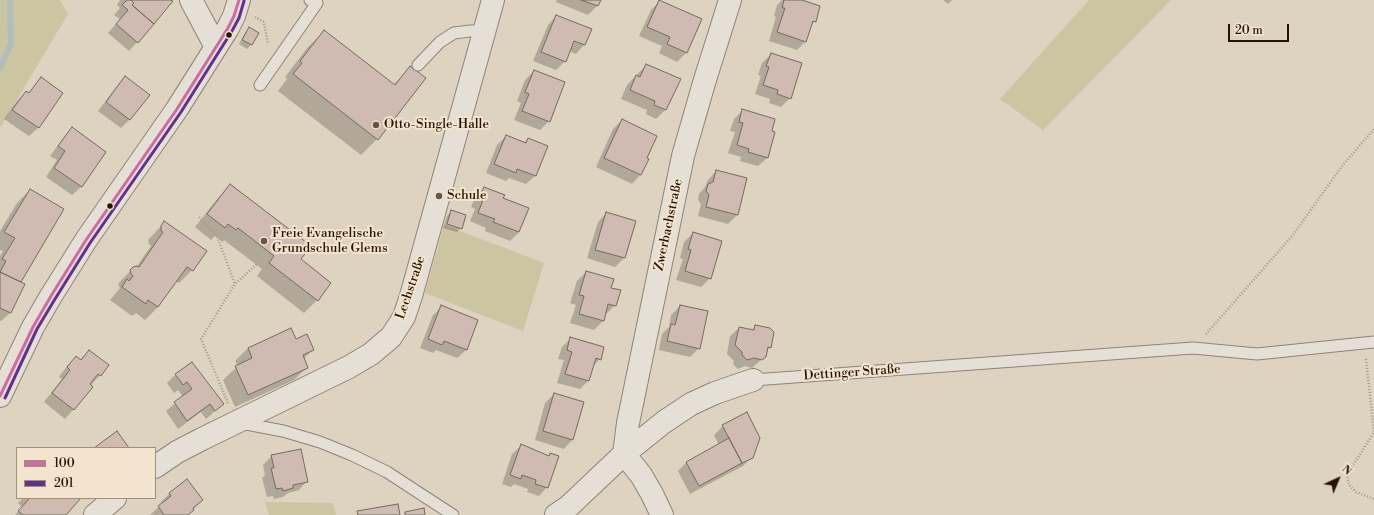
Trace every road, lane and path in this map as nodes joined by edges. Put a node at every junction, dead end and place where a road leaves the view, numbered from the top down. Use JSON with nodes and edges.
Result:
{"nodes":[{"id":1,"x":191,"y":0,"type":"edge"},
{"id":2,"x":310,"y":0,"type":"edge"},
{"id":3,"x":493,"y":0,"type":"edge"},
{"id":4,"x":730,"y":0,"type":"edge"},
{"id":5,"x":246,"y":8,"type":"edge"},
{"id":6,"x":484,"y":31,"type":"junction"},
{"id":7,"x":216,"y":47,"type":"junction"},
{"id":8,"x":418,"y":65,"type":"dead end"},
{"id":9,"x":272,"y":66,"type":"junction"},
{"id":10,"x":260,"y":85,"type":"dead end"},
{"id":11,"x":1374,"y":129,"type":"edge"},
{"id":12,"x":199,"y":217,"type":"dead end"},
{"id":13,"x":258,"y":263,"type":"dead end"},
{"id":14,"x":235,"y":284,"type":"junction"},
{"id":15,"x":1369,"y":343,"type":"edge"},
{"id":16,"x":1193,"y":348,"type":"junction"},
{"id":17,"x":753,"y":380,"type":"joint"},
{"id":18,"x":0,"y":396,"type":"edge"},
{"id":19,"x":236,"y":422,"type":"junction"},
{"id":20,"x":624,"y":454,"type":"junction"},
{"id":21,"x":156,"y":466,"type":"edge"},
{"id":22,"x":114,"y":499,"type":"edge"},
{"id":23,"x":1374,"y":499,"type":"edge"},
{"id":24,"x":95,"y":515,"type":"edge"},
{"id":25,"x":453,"y":515,"type":"edge"},
{"id":26,"x":556,"y":515,"type":"edge"},
{"id":27,"x":662,"y":515,"type":"edge"}],
"edges":[{"from":1,"to":7,"type":"street"},
{"from":2,"to":9,"type":"lane"},
{"from":3,"to":6,"type":"street","name":"Lechstraße"},
{"from":4,"to":20,"type":"street","name":"Zwerbachstraße"},
{"from":5,"to":7,"type":"street"},
{"from":5,"to":9,"type":"path"},
{"from":6,"to":8,"type":"lane"},
{"from":6,"to":19,"type":"street","name":"Lechstraße"},
{"from":7,"to":18,"type":"street"},
{"from":9,"to":10,"type":"lane"},
{"from":11,"to":16,"type":"path"},
{"from":12,"to":14,"type":"path"},
{"from":13,"to":14,"type":"path"},
{"from":14,"to":19,"type":"path"},
{"from":15,"to":16,"type":"lane","name":"Dettinger Straße"},
{"from":15,"to":23,"type":"path"},
{"from":16,"to":17,"type":"lane","name":"Dettinger Straße"},
{"from":17,"to":20,"type":"street","name":"Dettinger Straße"},
{"from":19,"to":21,"type":"street","name":"Lechstraße"},
{"from":19,"to":25,"type":"lane"},
{"from":20,"to":26,"type":"street","name":"Dettinger Straße"},
{"from":20,"to":27,"type":"street"},
{"from":22,"to":24,"type":"street"}]}
